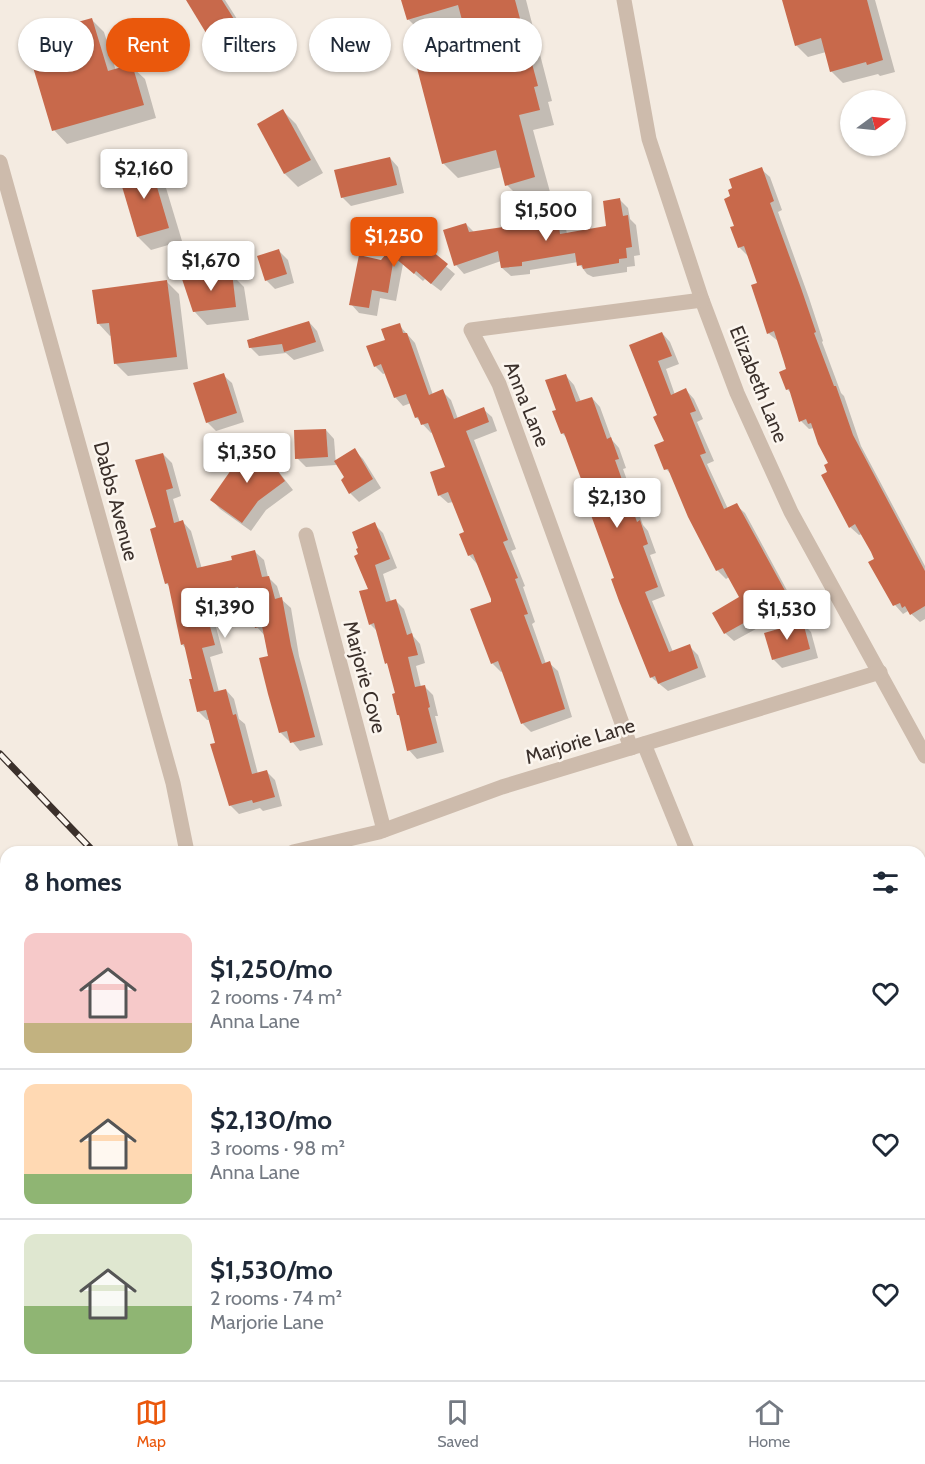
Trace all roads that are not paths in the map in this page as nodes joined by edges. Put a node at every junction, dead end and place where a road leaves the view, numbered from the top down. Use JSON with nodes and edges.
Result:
{"nodes":[{"id":1,"x":624,"y":0,"type":"edge"},
{"id":2,"x":0,"y":162,"type":"edge"},
{"id":3,"x":702,"y":300,"type":"junction"},
{"id":4,"x":306,"y":535,"type":"dead end"},
{"id":5,"x":880,"y":672,"type":"junction"},
{"id":6,"x":637,"y":746,"type":"junction"},
{"id":7,"x":925,"y":756,"type":"edge"},
{"id":8,"x":384,"y":830,"type":"junction"},
{"id":9,"x":186,"y":846,"type":"edge"},
{"id":10,"x":318,"y":846,"type":"edge"},
{"id":11,"x":685,"y":846,"type":"edge"}],
"edges":[{"from":1,"to":3,"type":"street","name":"Elizabeth Lane"},
{"from":2,"to":9,"type":"street","name":"Dabbs Avenue"},
{"from":3,"to":5,"type":"street","name":"Elizabeth Lane"},
{"from":3,"to":6,"type":"street","name":"Anna Lane"},
{"from":4,"to":8,"type":"street","name":"Marjorie Cove"},
{"from":5,"to":6,"type":"street","name":"Marjorie Lane"},
{"from":5,"to":7,"type":"street","name":"Elizabeth Lane"},
{"from":6,"to":8,"type":"street","name":"Marjorie Lane"},
{"from":6,"to":11,"type":"street","name":"Anna Lane"},
{"from":8,"to":10,"type":"street","name":"Marjorie Lane"}]}
